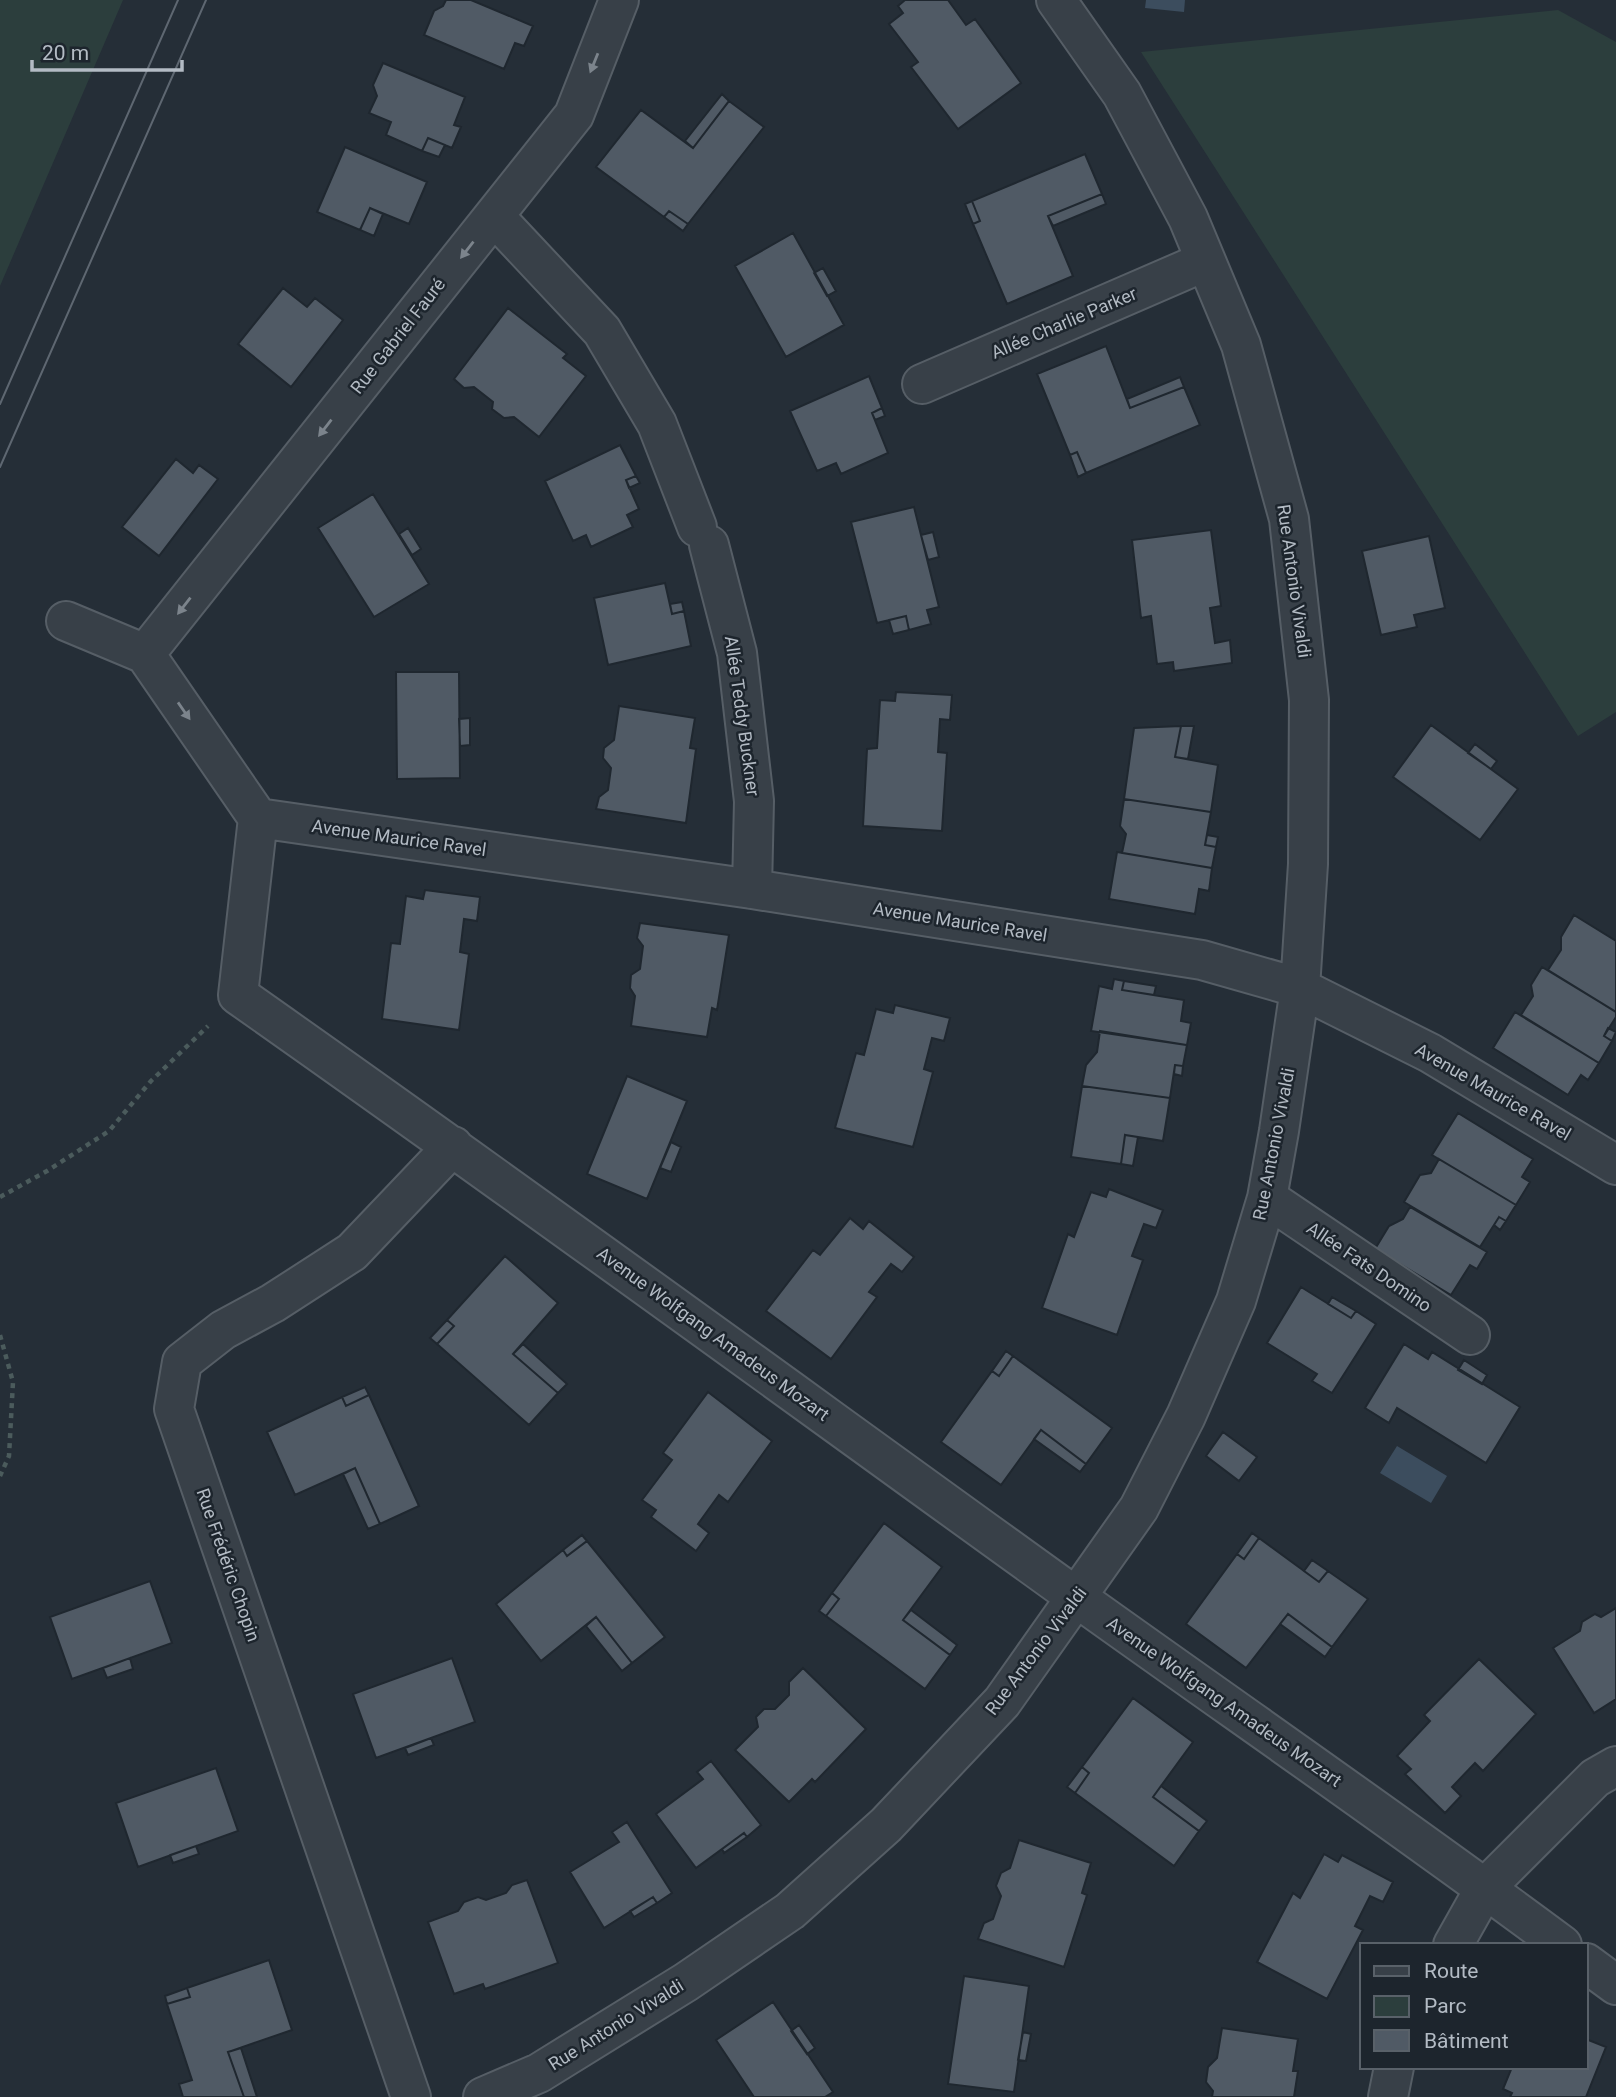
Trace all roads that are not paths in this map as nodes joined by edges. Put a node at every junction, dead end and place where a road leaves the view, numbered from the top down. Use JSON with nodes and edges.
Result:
{"nodes":[{"id":1,"x":619,"y":0,"type":"edge"},
{"id":2,"x":1056,"y":0,"type":"edge"},
{"id":3,"x":494,"y":216,"type":"junction"},
{"id":4,"x":1206,"y":261,"type":"junction"},
{"id":5,"x":922,"y":384,"type":"dead end"},
{"id":6,"x":66,"y":621,"type":"dead end"},
{"id":7,"x":145,"y":654,"type":"junction"},
{"id":8,"x":258,"y":818,"type":"junction"},
{"id":9,"x":752,"y":889,"type":"junction"},
{"id":10,"x":1300,"y":988,"type":"junction"},
{"id":11,"x":453,"y":1146,"type":"junction"},
{"id":12,"x":1616,"y":1164,"type":"edge"},
{"id":13,"x":1267,"y":1198,"type":"junction"},
{"id":14,"x":1471,"y":1335,"type":"dead end"},
{"id":15,"x":1077,"y":1598,"type":"junction"},
{"id":16,"x":1616,"y":1766,"type":"edge"},
{"id":17,"x":1485,"y":1888,"type":"junction"},
{"id":18,"x":1454,"y":1943,"type":"edge"},
{"id":19,"x":1559,"y":1943,"type":"edge"},
{"id":20,"x":1588,"y":1964,"type":"edge"},
{"id":21,"x":1616,"y":1985,"type":"edge"},
{"id":22,"x":1394,"y":2069,"type":"edge"},
{"id":23,"x":411,"y":2097,"type":"edge"},
{"id":24,"x":483,"y":2097,"type":"edge"},
{"id":25,"x":1388,"y":2097,"type":"edge"}],
"edges":[{"from":1,"to":3,"type":"street","name":"Rue Gabriel Fauré","one_way":true},
{"from":2,"to":4,"type":"street","name":"Rue Antonio Vivaldi"},
{"from":3,"to":7,"type":"street","name":"Rue Gabriel Fauré","one_way":true},
{"from":3,"to":9,"type":"street","name":"Allée Teddy Buckner"},
{"from":4,"to":5,"type":"street","name":"Allée Charlie Parker"},
{"from":4,"to":10,"type":"street","name":"Rue Antonio Vivaldi"},
{"from":6,"to":7,"type":"street"},
{"from":7,"to":8,"type":"street","one_way":true},
{"from":8,"to":9,"type":"street","name":"Avenue Maurice Ravel"},
{"from":8,"to":11,"type":"street","name":"Avenue Wolfgang Amadeus Mozart"},
{"from":9,"to":10,"type":"street","name":"Avenue Maurice Ravel"},
{"from":10,"to":12,"type":"street","name":"Avenue Maurice Ravel"},
{"from":10,"to":13,"type":"street","name":"Rue Antonio Vivaldi"},
{"from":11,"to":15,"type":"street","name":"Avenue Wolfgang Amadeus Mozart"},
{"from":11,"to":23,"type":"street","name":"Rue Frédéric Chopin"},
{"from":13,"to":14,"type":"street","name":"Allée Fats Domino"},
{"from":13,"to":15,"type":"street","name":"Rue Antonio Vivaldi"},
{"from":15,"to":17,"type":"street","name":"Avenue Wolfgang Amadeus Mozart"},
{"from":15,"to":24,"type":"street","name":"Rue Antonio Vivaldi"},
{"from":16,"to":17,"type":"street"},
{"from":17,"to":18,"type":"street"},
{"from":17,"to":19,"type":"street","name":"Avenue Wolfgang Amadeus Mozart"},
{"from":20,"to":21,"type":"street"},
{"from":22,"to":25,"type":"street"}]}
